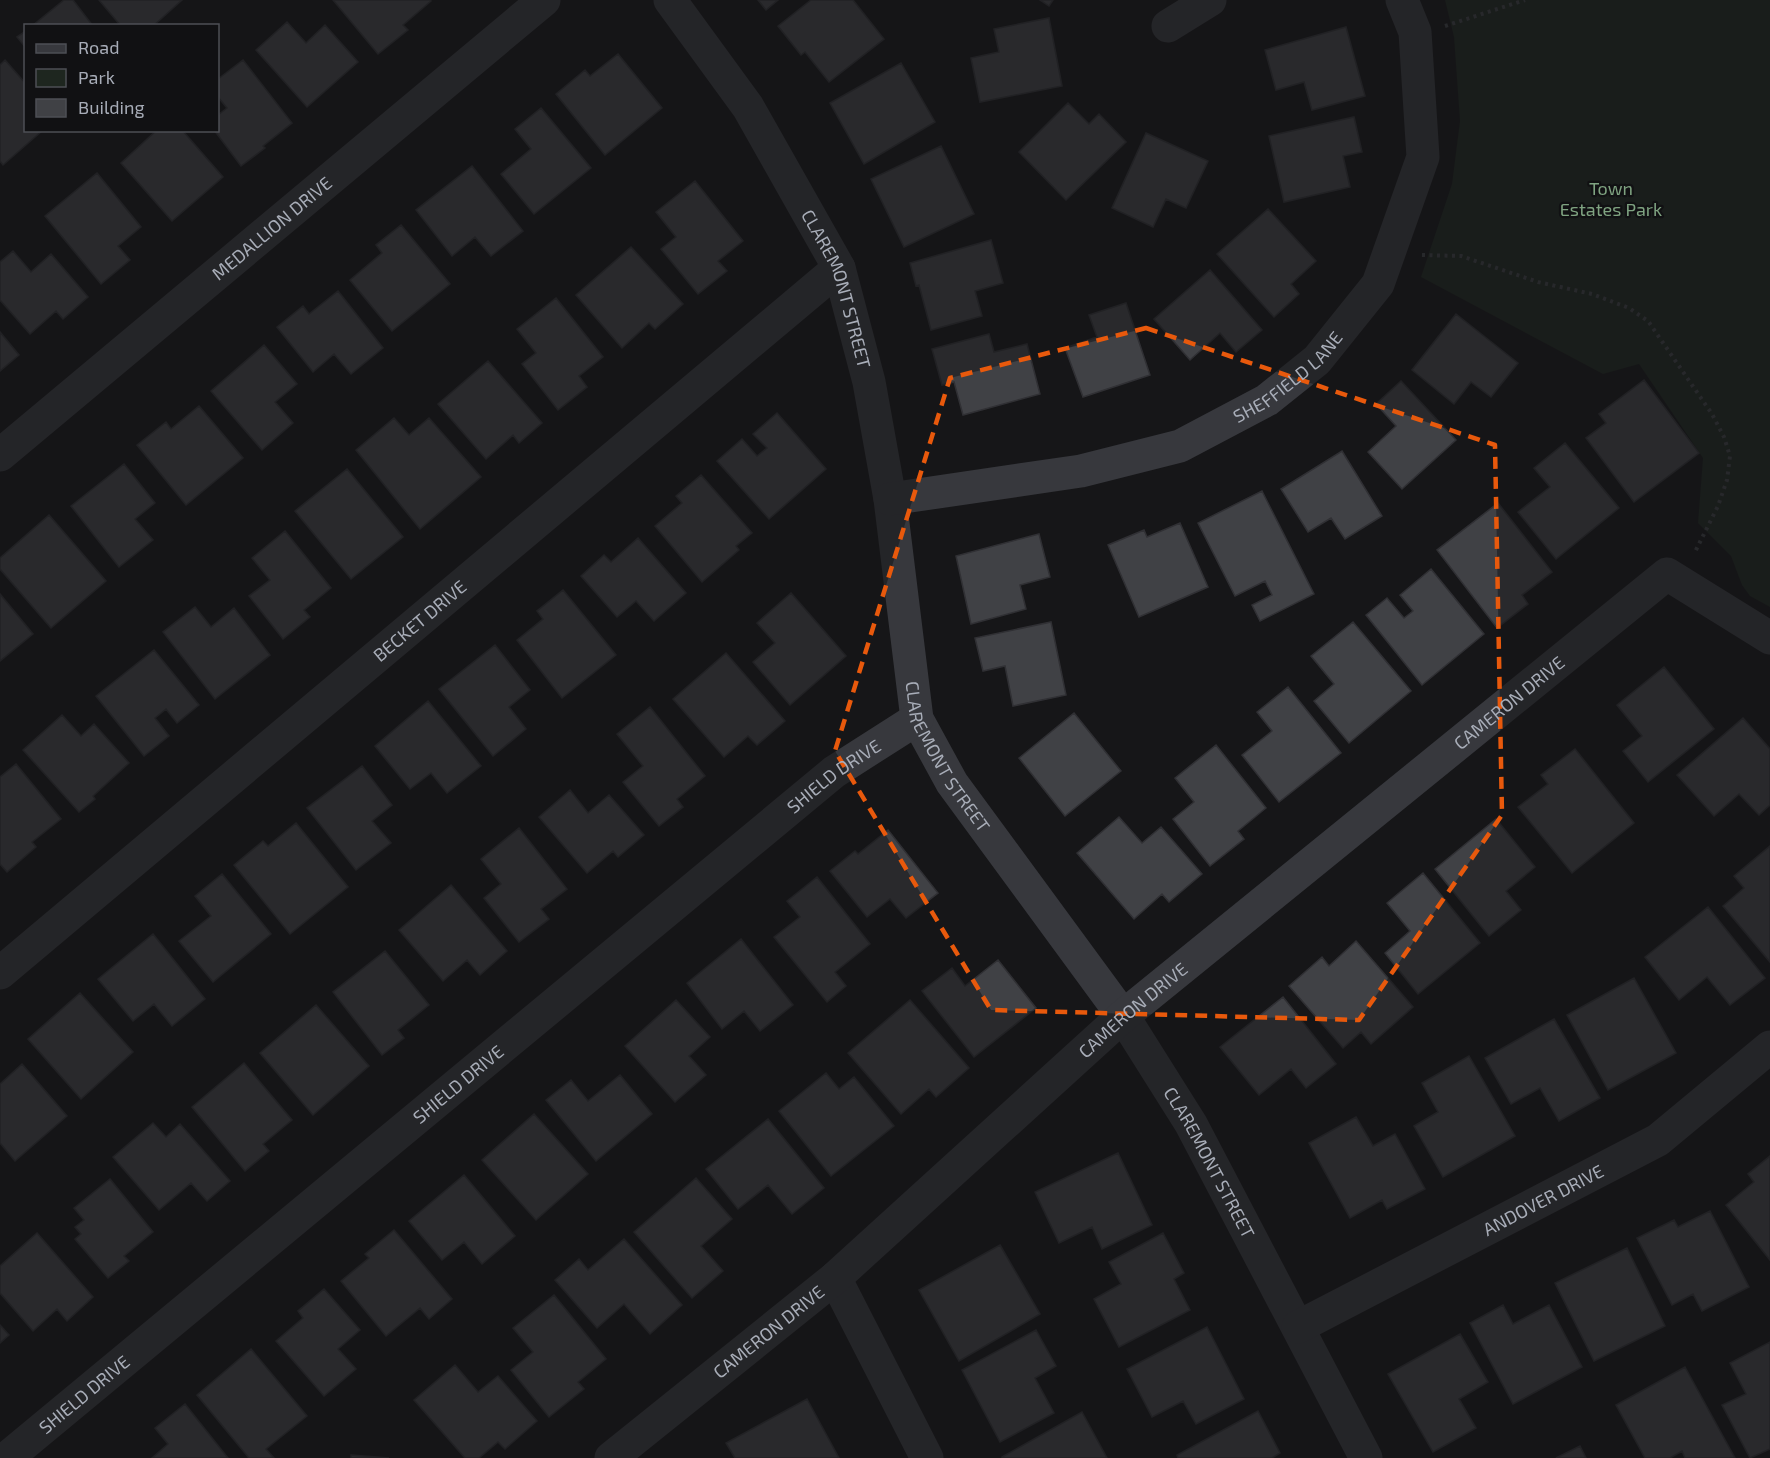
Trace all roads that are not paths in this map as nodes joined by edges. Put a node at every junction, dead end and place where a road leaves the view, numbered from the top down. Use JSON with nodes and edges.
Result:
{"nodes":[{"id":1,"x":544,"y":0,"type":"edge"},
{"id":2,"x":670,"y":0,"type":"edge"},
{"id":3,"x":1210,"y":0,"type":"edge"},
{"id":4,"x":1402,"y":0,"type":"edge"},
{"id":5,"x":1168,"y":26,"type":"dead end"},
{"id":6,"x":839,"y":268,"type":"junction"},
{"id":7,"x":0,"y":455,"type":"edge"},
{"id":8,"x":890,"y":499,"type":"junction"},
{"id":9,"x":1770,"y":638,"type":"edge"},
{"id":10,"x":917,"y":719,"type":"junction"},
{"id":11,"x":0,"y":973,"type":"edge"},
{"id":12,"x":1123,"y":1016,"type":"junction"},
{"id":13,"x":1770,"y":1047,"type":"edge"},
{"id":14,"x":835,"y":1278,"type":"junction"},
{"id":15,"x":1298,"y":1327,"type":"junction"},
{"id":16,"x":7,"y":1458,"type":"edge"},
{"id":17,"x":611,"y":1458,"type":"edge"},
{"id":18,"x":927,"y":1458,"type":"edge"},
{"id":19,"x":1366,"y":1458,"type":"edge"}],
"edges":[{"from":1,"to":7,"type":"street","name":"MEDALLION DRIVE"},
{"from":2,"to":6,"type":"street","name":"CLAREMONT STREET"},
{"from":3,"to":5,"type":"street"},
{"from":4,"to":8,"type":"street","name":"SHEFFIELD LANE"},
{"from":6,"to":8,"type":"street","name":"CLAREMONT STREET"},
{"from":6,"to":11,"type":"street","name":"BECKET DRIVE"},
{"from":8,"to":10,"type":"street","name":"CLAREMONT STREET"},
{"from":9,"to":12,"type":"street","name":"CAMERON DRIVE"},
{"from":10,"to":12,"type":"street","name":"CLAREMONT STREET"},
{"from":10,"to":16,"type":"street","name":"SHIELD DRIVE"},
{"from":12,"to":14,"type":"street","name":"CAMERON DRIVE"},
{"from":12,"to":15,"type":"street","name":"CLAREMONT STREET"},
{"from":13,"to":15,"type":"street","name":"ANDOVER DRIVE"},
{"from":14,"to":17,"type":"street","name":"CAMERON DRIVE"},
{"from":14,"to":18,"type":"street"},
{"from":15,"to":19,"type":"street","name":"CLAREMONT STREET"}]}
